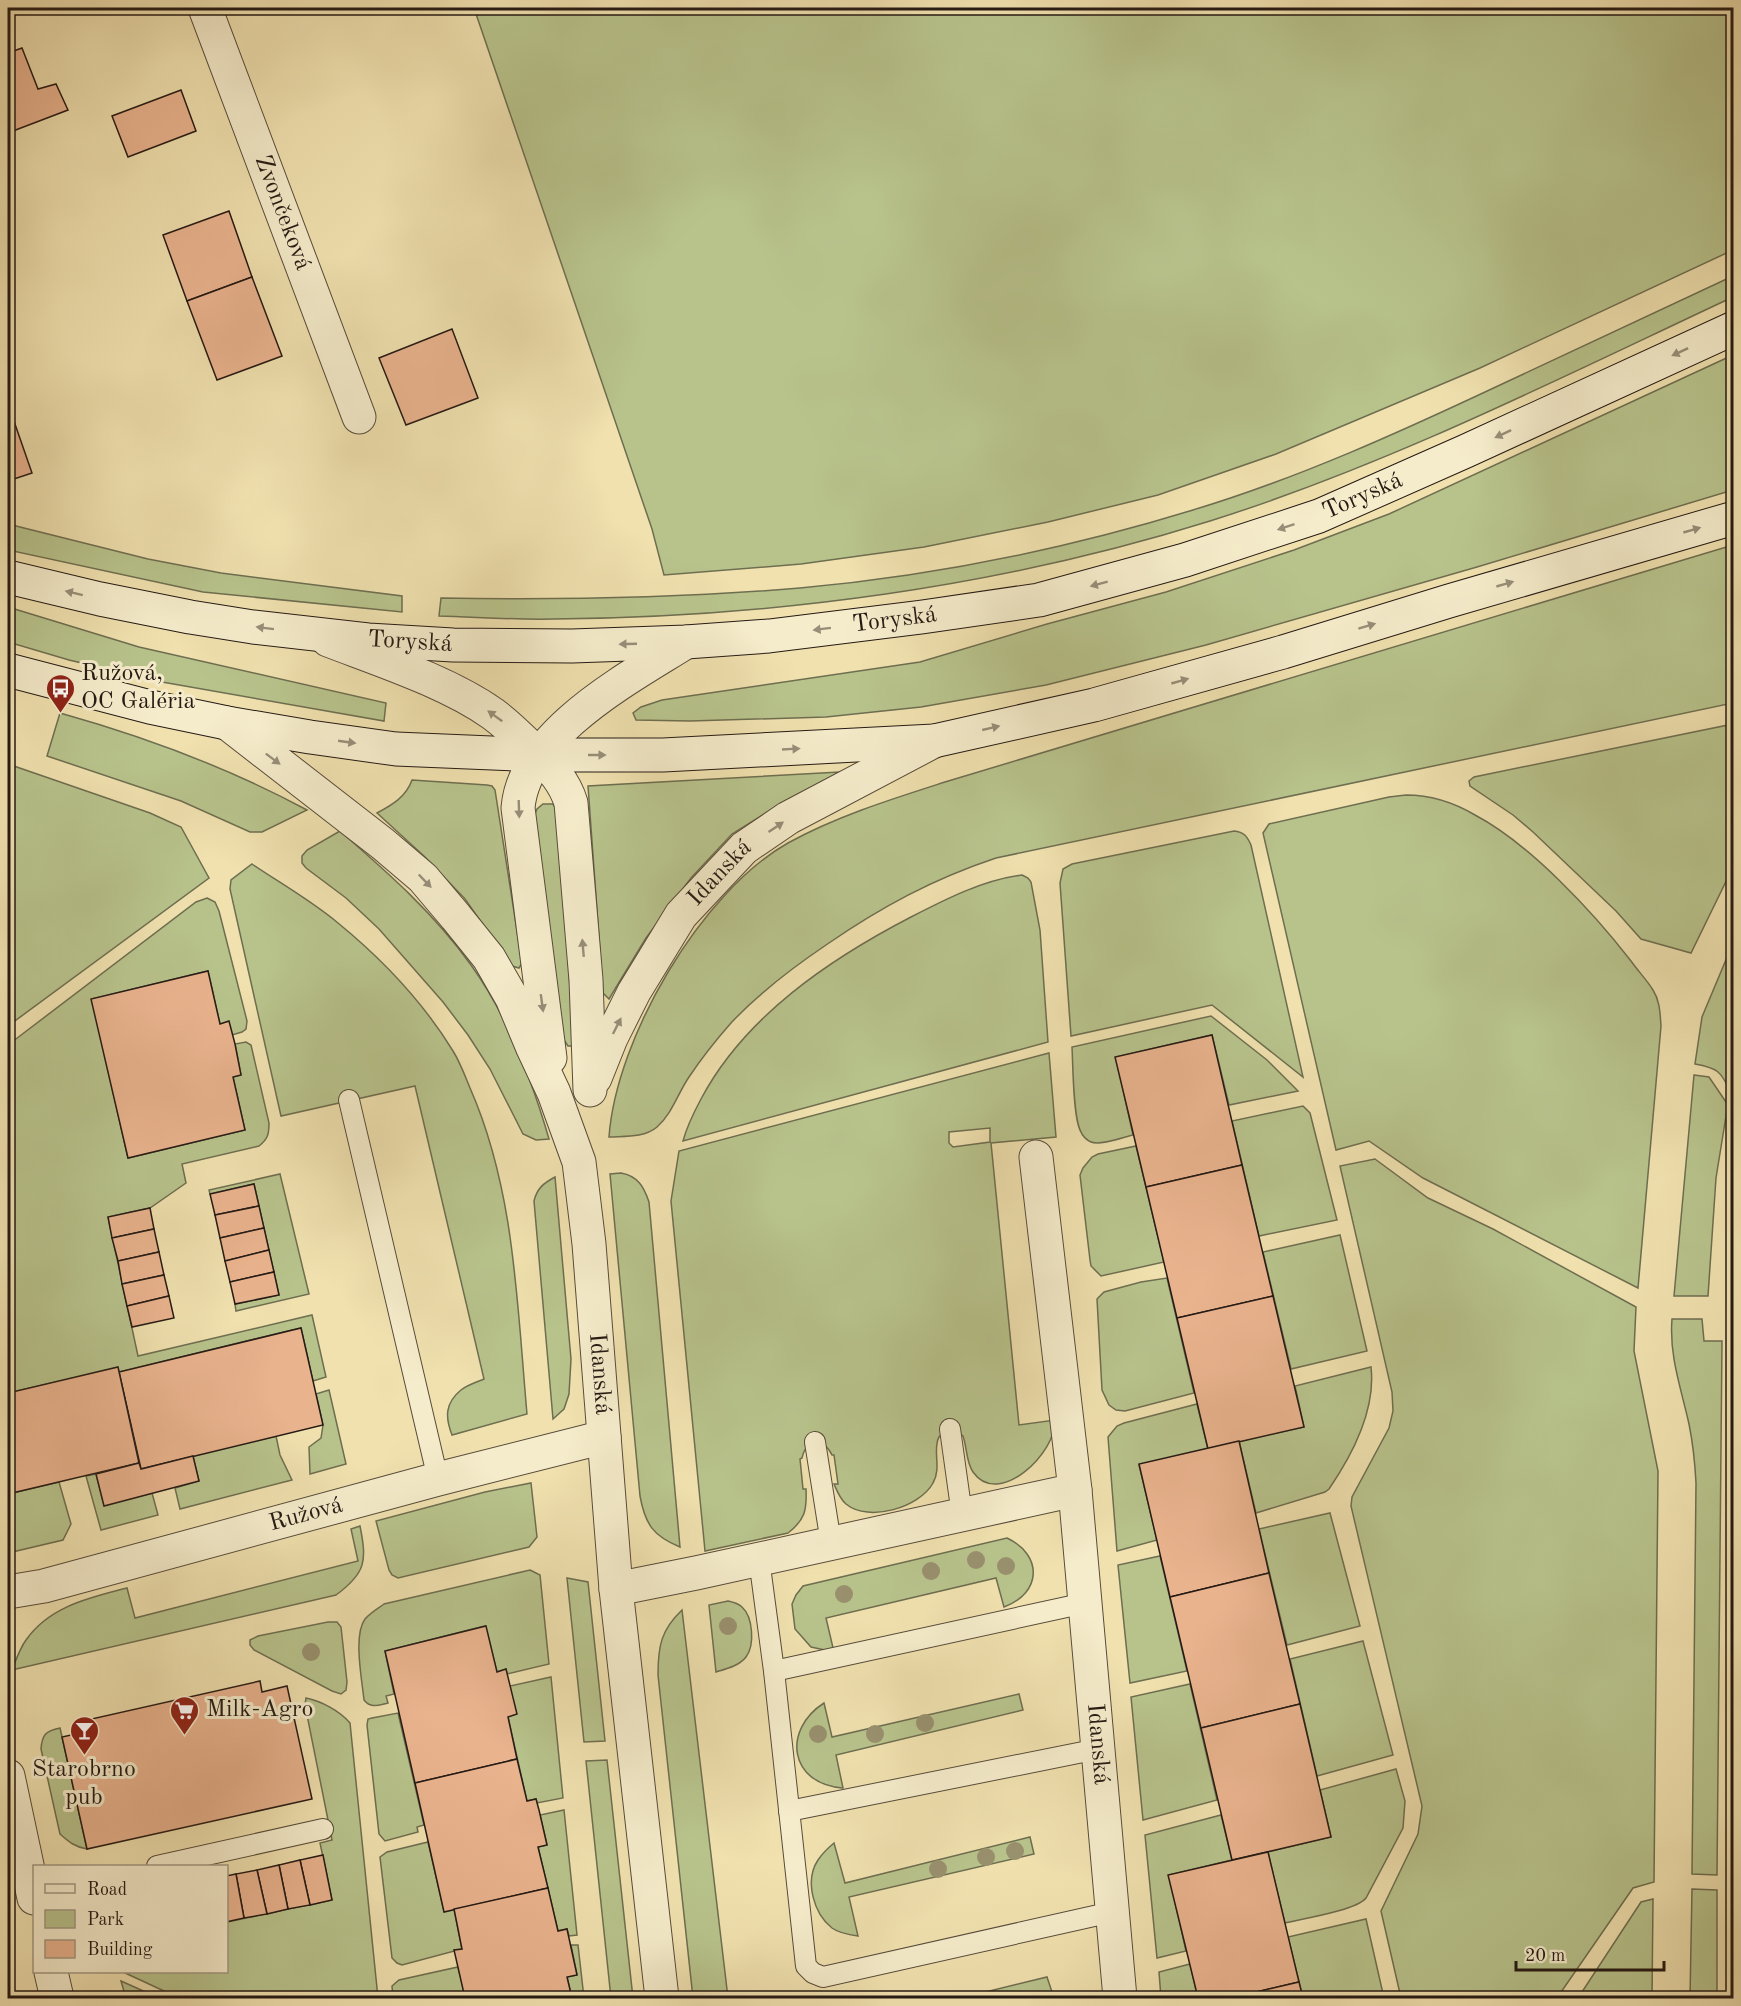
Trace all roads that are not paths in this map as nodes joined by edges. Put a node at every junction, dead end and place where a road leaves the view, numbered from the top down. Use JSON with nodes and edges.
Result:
{"nodes":[{"id":1,"x":205,"y":8,"type":"edge"},
{"id":2,"x":1734,"y":327,"type":"edge"},
{"id":3,"x":358,"y":417,"type":"dead end"},
{"id":4,"x":1734,"y":518,"type":"edge"},
{"id":5,"x":8,"y":577,"type":"edge"},
{"id":6,"x":313,"y":634,"type":"junction"},
{"id":7,"x":686,"y":642,"type":"junction"},
{"id":8,"x":8,"y":670,"type":"edge"},
{"id":9,"x":227,"y":723,"type":"junction"},
{"id":10,"x":934,"y":741,"type":"junction"},
{"id":11,"x":538,"y":755,"type":"junction"},
{"id":12,"x":590,"y":1090,"type":"junction"},
{"id":13,"x":554,"y":1093,"type":"junction"},
{"id":14,"x":349,"y":1100,"type":"dead end"},
{"id":15,"x":1036,"y":1157,"type":"dead end"},
{"id":16,"x":579,"y":1162,"type":"junction"},
{"id":17,"x":950,"y":1429,"type":"dead end"},
{"id":18,"x":604,"y":1437,"type":"junction"},
{"id":19,"x":815,"y":1442,"type":"dead end"},
{"id":20,"x":438,"y":1479,"type":"junction"},
{"id":21,"x":1076,"y":1490,"type":"junction"},
{"id":22,"x":962,"y":1515,"type":"junction"},
{"id":23,"x":831,"y":1543,"type":"junction"},
{"id":24,"x":759,"y":1559,"type":"junction"},
{"id":25,"x":616,"y":1589,"type":"junction"},
{"id":26,"x":8,"y":1592,"type":"edge"},
{"id":27,"x":1085,"y":1603,"type":"junction"},
{"id":28,"x":774,"y":1671,"type":"junction"},
{"id":29,"x":1098,"y":1749,"type":"junction"},
{"id":30,"x":8,"y":1776,"type":"edge"},
{"id":31,"x":789,"y":1811,"type":"junction"},
{"id":32,"x":323,"y":1829,"type":"dead end"},
{"id":33,"x":161,"y":1865,"type":"edge"},
{"id":34,"x":33,"y":1890,"type":"edge"},
{"id":35,"x":1112,"y":1912,"type":"junction"},
{"id":36,"x":51,"y":1973,"type":"edge"},
{"id":37,"x":57,"y":1998,"type":"edge"},
{"id":38,"x":662,"y":1998,"type":"edge"},
{"id":39,"x":1120,"y":1998,"type":"edge"}],
"edges":[{"from":1,"to":3,"type":"street","name":"Zvončeková"},
{"from":2,"to":7,"type":"street","name":"Toryská","one_way":true},
{"from":10,"to":4,"type":"street","one_way":true},
{"from":6,"to":5,"type":"street","name":"Toryská","one_way":true},
{"from":7,"to":6,"type":"street","name":"Toryská","one_way":true},
{"from":11,"to":6,"type":"street","name":"Idanská","one_way":true},
{"from":7,"to":11,"type":"street","name":"Idanská"},
{"from":8,"to":9,"type":"street"},
{"from":9,"to":11,"type":"street","one_way":true},
{"from":9,"to":13,"type":"street","name":"Idanská","one_way":true},
{"from":11,"to":10,"type":"street","one_way":true},
{"from":12,"to":10,"type":"street","name":"Idanská","one_way":true},
{"from":12,"to":11,"type":"street","name":"Idanská","one_way":true},
{"from":11,"to":13,"type":"street","name":"Idanská","one_way":true},
{"from":12,"to":16,"type":"street","name":"Idanská"},
{"from":13,"to":16,"type":"street","name":"Idanská"},
{"from":14,"to":20,"type":"lane"},
{"from":15,"to":21,"type":"street","name":"Idanská"},
{"from":16,"to":18,"type":"street","name":"Idanská"},
{"from":17,"to":22,"type":"lane"},
{"from":18,"to":20,"type":"street","name":"Ružová"},
{"from":18,"to":25,"type":"street","name":"Idanská"},
{"from":19,"to":23,"type":"lane"},
{"from":20,"to":26,"type":"street","name":"Ružová"},
{"from":21,"to":22,"type":"street"},
{"from":21,"to":27,"type":"street","name":"Idanská"},
{"from":22,"to":23,"type":"street"},
{"from":23,"to":24,"type":"street"},
{"from":24,"to":25,"type":"street"},
{"from":24,"to":28,"type":"lane"},
{"from":25,"to":38,"type":"street","name":"Idanská"},
{"from":27,"to":28,"type":"lane"},
{"from":27,"to":29,"type":"street","name":"Idanská"},
{"from":28,"to":31,"type":"lane"},
{"from":29,"to":31,"type":"lane"},
{"from":29,"to":35,"type":"street","name":"Idanská"},
{"from":30,"to":34,"type":"street"},
{"from":31,"to":35,"type":"lane"},
{"from":32,"to":33,"type":"lane"},
{"from":35,"to":39,"type":"street","name":"Idanská"},
{"from":36,"to":37,"type":"street"}]}
